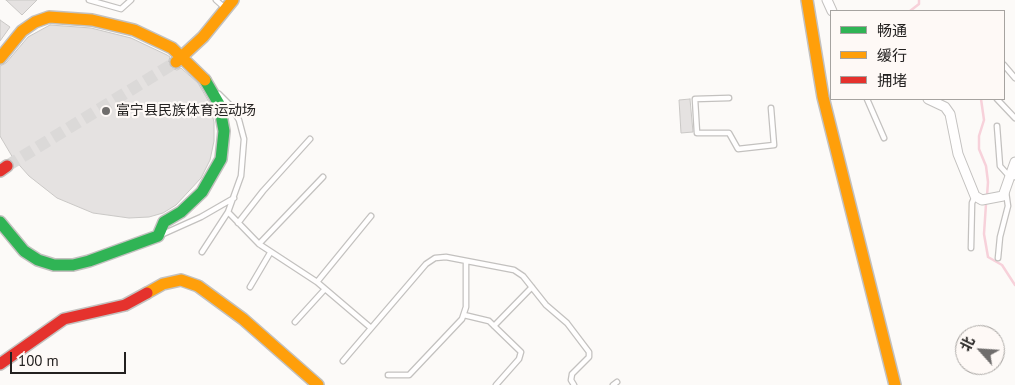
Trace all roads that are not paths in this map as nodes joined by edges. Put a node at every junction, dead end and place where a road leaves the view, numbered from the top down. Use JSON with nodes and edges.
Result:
{"nodes":[{"id":1,"x":89,"y":0,"type":"edge"},
{"id":2,"x":131,"y":0,"type":"edge"},
{"id":3,"x":216,"y":0,"type":"edge"},
{"id":4,"x":807,"y":0,"type":"edge"},
{"id":5,"x":230,"y":4,"type":"edge"},
{"id":6,"x":0,"y":58,"type":"edge"},
{"id":7,"x":180,"y":59,"type":"junction"},
{"id":8,"x":1005,"y":66,"type":"edge"},
{"id":9,"x":1015,"y":78,"type":"edge"},
{"id":10,"x":210,"y":86,"type":"junction"},
{"id":11,"x":729,"y":98,"type":"dead end"},
{"id":12,"x":867,"y":100,"type":"edge"},
{"id":13,"x":930,"y":100,"type":"edge"},
{"id":14,"x":999,"y":100,"type":"edge"},
{"id":15,"x":772,"y":108,"type":"dead end"},
{"id":16,"x":1015,"y":118,"type":"edge"},
{"id":17,"x":997,"y":126,"type":"dead end"},
{"id":18,"x":884,"y":138,"type":"dead end"},
{"id":19,"x":310,"y":139,"type":"dead end"},
{"id":20,"x":1015,"y":162,"type":"edge"},
{"id":21,"x":323,"y":177,"type":"dead end"},
{"id":22,"x":1012,"y":177,"type":"edge"},
{"id":23,"x":1006,"y":192,"type":"junction"},
{"id":24,"x":976,"y":196,"type":"junction"},
{"id":25,"x":235,"y":197,"type":"junction"},
{"id":26,"x":228,"y":212,"type":"junction"},
{"id":27,"x":371,"y":216,"type":"dead end"},
{"id":28,"x":0,"y":222,"type":"edge"},
{"id":29,"x":238,"y":223,"type":"junction"},
{"id":30,"x":158,"y":236,"type":"junction"},
{"id":31,"x":259,"y":244,"type":"junction"},
{"id":32,"x":971,"y":248,"type":"dead end"},
{"id":33,"x":202,"y":252,"type":"dead end"},
{"id":34,"x":270,"y":253,"type":"junction"},
{"id":35,"x":998,"y":258,"type":"dead end"},
{"id":36,"x":466,"y":261,"type":"junction"},
{"id":37,"x":317,"y":282,"type":"junction"},
{"id":38,"x":250,"y":287,"type":"dead end"},
{"id":39,"x":532,"y":287,"type":"junction"},
{"id":40,"x":325,"y":288,"type":"junction"},
{"id":41,"x":464,"y":315,"type":"junction"},
{"id":42,"x":295,"y":322,"type":"dead end"},
{"id":43,"x":494,"y":326,"type":"junction"},
{"id":44,"x":371,"y":328,"type":"junction"},
{"id":45,"x":343,"y":361,"type":"dead end"},
{"id":46,"x":0,"y":364,"type":"edge"},
{"id":47,"x":388,"y":375,"type":"dead end"},
{"id":48,"x":318,"y":385,"type":"edge"},
{"id":49,"x":496,"y":385,"type":"edge"},
{"id":50,"x":574,"y":385,"type":"edge"},
{"id":51,"x":895,"y":385,"type":"edge"}],
"edges":[{"from":1,"to":2,"type":"lane"},
{"from":3,"to":5,"type":"lane"},
{"from":4,"to":51,"type":"street"},
{"from":5,"to":7,"type":"street"},
{"from":6,"to":7,"type":"street"},
{"from":7,"to":10,"type":"street"},
{"from":8,"to":9,"type":"lane"},
{"from":10,"to":25,"type":"lane"},
{"from":10,"to":30,"type":"street"},
{"from":11,"to":15,"type":"lane"},
{"from":12,"to":18,"type":"lane"},
{"from":13,"to":24,"type":"street"},
{"from":14,"to":16,"type":"lane"},
{"from":17,"to":22,"type":"lane"},
{"from":19,"to":29,"type":"lane"},
{"from":20,"to":22,"type":"street"},
{"from":21,"to":31,"type":"lane"},
{"from":22,"to":23,"type":"street"},
{"from":23,"to":24,"type":"street"},
{"from":23,"to":35,"type":"lane"},
{"from":24,"to":32,"type":"lane"},
{"from":25,"to":26,"type":"lane"},
{"from":25,"to":30,"type":"lane"},
{"from":26,"to":29,"type":"lane"},
{"from":26,"to":33,"type":"lane"},
{"from":27,"to":37,"type":"lane"},
{"from":28,"to":30,"type":"street"},
{"from":29,"to":31,"type":"lane"},
{"from":31,"to":34,"type":"lane"},
{"from":34,"to":37,"type":"lane"},
{"from":34,"to":38,"type":"lane"},
{"from":36,"to":39,"type":"lane"},
{"from":36,"to":41,"type":"lane"},
{"from":36,"to":44,"type":"lane"},
{"from":37,"to":40,"type":"lane"},
{"from":39,"to":43,"type":"lane"},
{"from":39,"to":50,"type":"lane"},
{"from":40,"to":42,"type":"lane"},
{"from":40,"to":44,"type":"lane"},
{"from":41,"to":43,"type":"lane"},
{"from":41,"to":47,"type":"lane"},
{"from":43,"to":49,"type":"lane"},
{"from":44,"to":45,"type":"lane"},
{"from":46,"to":48,"type":"street"}]}
